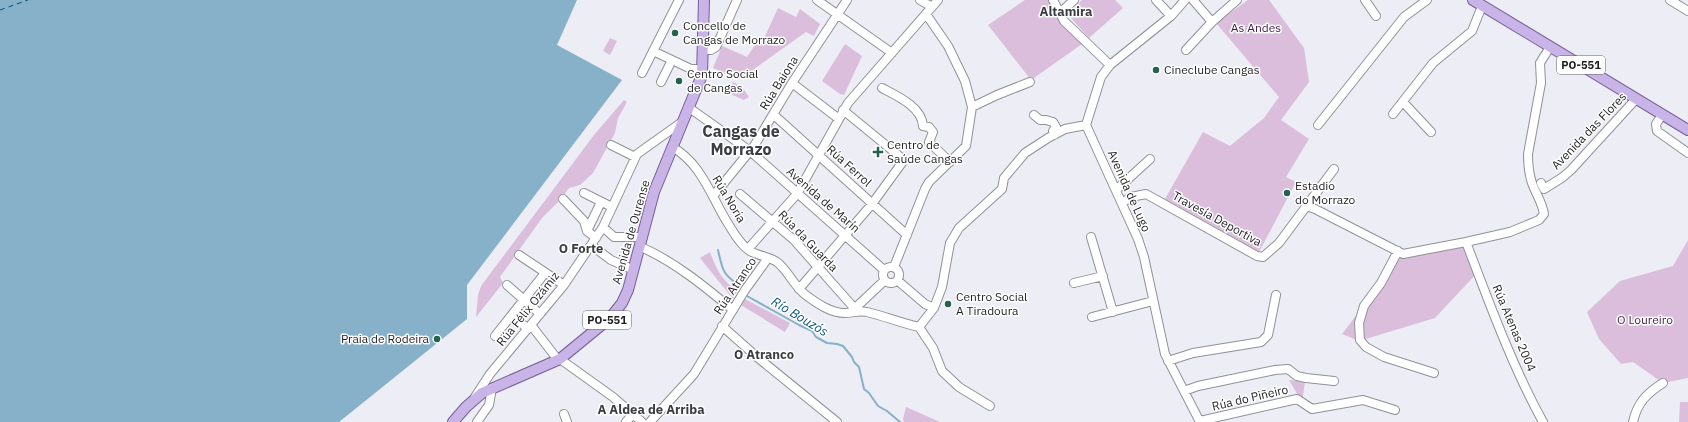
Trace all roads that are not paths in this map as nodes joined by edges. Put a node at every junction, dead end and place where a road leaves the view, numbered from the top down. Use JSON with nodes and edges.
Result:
{"nodes":[{"id":1,"x":679,"y":0,"type":"edge"},
{"id":2,"x":704,"y":0,"type":"edge"},
{"id":3,"x":737,"y":0,"type":"edge"},
{"id":4,"x":817,"y":0,"type":"edge"},
{"id":5,"x":846,"y":0,"type":"edge"},
{"id":6,"x":920,"y":0,"type":"edge"},
{"id":7,"x":938,"y":0,"type":"edge"},
{"id":8,"x":1053,"y":0,"type":"edge"},
{"id":9,"x":1074,"y":0,"type":"edge"},
{"id":10,"x":1156,"y":0,"type":"edge"},
{"id":11,"x":1185,"y":0,"type":"edge"},
{"id":12,"x":1193,"y":0,"type":"edge"},
{"id":13,"x":1237,"y":0,"type":"edge"},
{"id":14,"x":1364,"y":0,"type":"edge"},
{"id":15,"x":1427,"y":0,"type":"edge"},
{"id":16,"x":1473,"y":0,"type":"edge"},
{"id":17,"x":1670,"y":0,"type":"edge"},
{"id":18,"x":1482,"y":6,"type":"junction"},
{"id":19,"x":932,"y":7,"type":"junction"},
{"id":20,"x":1688,"y":11,"type":"edge"},
{"id":21,"x":1060,"y":13,"type":"junction"},
{"id":22,"x":837,"y":14,"type":"junction"},
{"id":23,"x":926,"y":14,"type":"junction"},
{"id":24,"x":1171,"y":16,"type":"junction"},
{"id":25,"x":1376,"y":16,"type":"dead end"},
{"id":26,"x":1212,"y":22,"type":"junction"},
{"id":27,"x":1550,"y":47,"type":"junction"},
{"id":28,"x":703,"y":50,"type":"junction"},
{"id":29,"x":1186,"y":50,"type":"dead end"},
{"id":30,"x":653,"y":51,"type":"junction"},
{"id":31,"x":892,"y":53,"type":"junction"},
{"id":32,"x":672,"y":60,"type":"junction"},
{"id":33,"x":1110,"y":65,"type":"junction"},
{"id":34,"x":702,"y":72,"type":"junction"},
{"id":35,"x":642,"y":74,"type":"dead end"},
{"id":36,"x":661,"y":82,"type":"dead end"},
{"id":37,"x":1030,"y":82,"type":"dead end"},
{"id":38,"x":792,"y":83,"type":"junction"},
{"id":39,"x":882,"y":88,"type":"dead end"},
{"id":40,"x":1636,"y":99,"type":"junction"},
{"id":41,"x":1403,"y":102,"type":"junction"},
{"id":42,"x":688,"y":107,"type":"junction"},
{"id":43,"x":972,"y":107,"type":"junction"},
{"id":44,"x":843,"y":110,"type":"junction"},
{"id":45,"x":1393,"y":114,"type":"dead end"},
{"id":46,"x":774,"y":115,"type":"junction"},
{"id":47,"x":1034,"y":115,"type":"dead end"},
{"id":48,"x":1662,"y":115,"type":"junction"},
{"id":49,"x":839,"y":119,"type":"junction"},
{"id":50,"x":682,"y":122,"type":"junction"},
{"id":51,"x":1086,"y":125,"type":"junction"},
{"id":52,"x":1318,"y":125,"type":"dead end"},
{"id":53,"x":1688,"y":130,"type":"edge"},
{"id":54,"x":1431,"y":132,"type":"dead end"},
{"id":55,"x":1054,"y":135,"type":"junction"},
{"id":56,"x":611,"y":145,"type":"dead end"},
{"id":57,"x":672,"y":147,"type":"junction"},
{"id":58,"x":750,"y":151,"type":"junction"},
{"id":59,"x":1688,"y":153,"type":"edge"},
{"id":60,"x":636,"y":156,"type":"junction"},
{"id":61,"x":819,"y":156,"type":"junction"},
{"id":62,"x":1150,"y":159,"type":"dead end"},
{"id":63,"x":950,"y":162,"type":"junction"},
{"id":64,"x":1334,"y":169,"type":"dead end"},
{"id":65,"x":1541,"y":182,"type":"dead end"},
{"id":66,"x":1116,"y":190,"type":"junction"},
{"id":67,"x":584,"y":193,"type":"dead end"},
{"id":68,"x":740,"y":194,"type":"dead end"},
{"id":69,"x":797,"y":194,"type":"junction"},
{"id":70,"x":714,"y":195,"type":"junction"},
{"id":71,"x":563,"y":199,"type":"dead end"},
{"id":72,"x":601,"y":202,"type":"junction"},
{"id":73,"x":1122,"y":202,"type":"junction"},
{"id":74,"x":872,"y":204,"type":"junction"},
{"id":75,"x":1307,"y":206,"type":"junction"},
{"id":76,"x":612,"y":207,"type":"junction"},
{"id":77,"x":772,"y":221,"type":"junction"},
{"id":78,"x":603,"y":227,"type":"junction"},
{"id":79,"x":587,"y":231,"type":"junction"},
{"id":80,"x":846,"y":236,"type":"junction"},
{"id":81,"x":907,"y":236,"type":"junction"},
{"id":82,"x":1092,"y":237,"type":"dead end"},
{"id":83,"x":593,"y":242,"type":"junction"},
{"id":84,"x":642,"y":242,"type":"junction"},
{"id":85,"x":1466,"y":242,"type":"junction"},
{"id":86,"x":748,"y":249,"type":"junction"},
{"id":87,"x":1398,"y":251,"type":"junction"},
{"id":88,"x":519,"y":255,"type":"dead end"},
{"id":89,"x":768,"y":258,"type":"junction"},
{"id":90,"x":894,"y":267,"type":"junction"},
{"id":91,"x":817,"y":268,"type":"junction"},
{"id":92,"x":634,"y":270,"type":"junction"},
{"id":93,"x":884,"y":270,"type":"junction"},
{"id":94,"x":545,"y":273,"type":"junction"},
{"id":95,"x":1103,"y":276,"type":"junction"},
{"id":96,"x":886,"y":280,"type":"junction"},
{"id":97,"x":897,"y":280,"type":"junction"},
{"id":98,"x":1074,"y":283,"type":"dead end"},
{"id":99,"x":507,"y":285,"type":"dead end"},
{"id":100,"x":564,"y":285,"type":"junction"},
{"id":101,"x":800,"y":290,"type":"junction"},
{"id":102,"x":1276,"y":295,"type":"dead end"},
{"id":103,"x":525,"y":300,"type":"junction"},
{"id":104,"x":1153,"y":301,"type":"junction"},
{"id":105,"x":934,"y":308,"type":"junction"},
{"id":106,"x":733,"y":310,"type":"junction"},
{"id":107,"x":853,"y":310,"type":"junction"},
{"id":108,"x":1113,"y":312,"type":"junction"},
{"id":109,"x":540,"y":314,"type":"junction"},
{"id":110,"x":512,"y":315,"type":"junction"},
{"id":111,"x":1092,"y":317,"type":"dead end"},
{"id":112,"x":722,"y":326,"type":"junction"},
{"id":113,"x":529,"y":327,"type":"junction"},
{"id":114,"x":919,"y":327,"type":"junction"},
{"id":115,"x":495,"y":336,"type":"dead end"},
{"id":116,"x":559,"y":360,"type":"junction"},
{"id":117,"x":1168,"y":361,"type":"junction"},
{"id":118,"x":1434,"y":373,"type":"dead end"},
{"id":119,"x":1334,"y":380,"type":"dead end"},
{"id":120,"x":1663,"y":383,"type":"dead end"},
{"id":121,"x":492,"y":388,"type":"junction"},
{"id":122,"x":1184,"y":392,"type":"junction"},
{"id":123,"x":475,"y":398,"type":"junction"},
{"id":124,"x":990,"y":406,"type":"dead end"},
{"id":125,"x":1395,"y":410,"type":"dead end"},
{"id":126,"x":633,"y":414,"type":"junction"},
{"id":127,"x":453,"y":422,"type":"edge"},
{"id":128,"x":476,"y":422,"type":"edge"},
{"id":129,"x":626,"y":422,"type":"edge"},
{"id":130,"x":642,"y":422,"type":"edge"},
{"id":131,"x":650,"y":422,"type":"edge"},
{"id":132,"x":837,"y":422,"type":"edge"},
{"id":133,"x":1200,"y":422,"type":"edge"},
{"id":134,"x":1543,"y":422,"type":"edge"},
{"id":135,"x":1633,"y":422,"type":"edge"}],
"edges":[{"from":1,"to":30,"type":"street"},
{"from":2,"to":28,"type":"main road","number":"PO-551"},
{"from":3,"to":28,"type":"street"},
{"from":4,"to":22,"type":"street"},
{"from":5,"to":22,"type":"street","name":"Rúa Baiona"},
{"from":6,"to":19,"type":"street"},
{"from":7,"to":19,"type":"street"},
{"from":8,"to":21,"type":"street"},
{"from":9,"to":21,"type":"street"},
{"from":10,"to":24,"type":"street"},
{"from":11,"to":24,"type":"street"},
{"from":12,"to":26,"type":"street"},
{"from":13,"to":26,"type":"street"},
{"from":14,"to":25,"type":"street"},
{"from":15,"to":52,"type":"street"},
{"from":16,"to":18,"type":"main road","number":"PO-551"},
{"from":17,"to":20,"type":"street"},
{"from":18,"to":27,"type":"main road","number":"PO-551"},
{"from":18,"to":41,"type":"street"},
{"from":19,"to":23,"type":"street"},
{"from":21,"to":33,"type":"street"},
{"from":22,"to":31,"type":"street"},
{"from":22,"to":38,"type":"street","name":"Rúa Baiona"},
{"from":23,"to":31,"type":"street"},
{"from":23,"to":43,"type":"street"},
{"from":24,"to":33,"type":"street"},
{"from":26,"to":29,"type":"street"},
{"from":27,"to":40,"type":"main road","number":"PO-551"},
{"from":27,"to":85,"type":"street"},
{"from":28,"to":34,"type":"main road","number":"PO-551"},
{"from":30,"to":32,"type":"street"},
{"from":30,"to":35,"type":"street"},
{"from":31,"to":44,"type":"street"},
{"from":32,"to":34,"type":"street"},
{"from":32,"to":36,"type":"street"},
{"from":33,"to":51,"type":"street"},
{"from":34,"to":42,"type":"main road","number":"PO-551"},
{"from":37,"to":43,"type":"street"},
{"from":38,"to":46,"type":"street","name":"Rúa Baiona"},
{"from":38,"to":49,"type":"street"},
{"from":39,"to":63,"type":"street"},
{"from":40,"to":48,"type":"main road","number":"PO-551"},
{"from":40,"to":65,"type":"street","name":"Avenida das Flores"},
{"from":41,"to":45,"type":"street"},
{"from":41,"to":54,"type":"street"},
{"from":42,"to":50,"type":"main road","name":"Avenida de Ourense","number":"PO-551"},
{"from":42,"to":58,"type":"street","name":"Avenida de Marín"},
{"from":43,"to":63,"type":"street"},
{"from":44,"to":49,"type":"street"},
{"from":44,"to":74,"type":"street"},
{"from":46,"to":58,"type":"street","name":"Rúa Baiona"},
{"from":46,"to":61,"type":"street","name":"Rúa Ferrol"},
{"from":47,"to":55,"type":"street"},
{"from":48,"to":53,"type":"main road","number":"PO-551"},
{"from":48,"to":59,"type":"street"},
{"from":49,"to":61,"type":"street"},
{"from":50,"to":57,"type":"main road","name":"Avenida de Ourense","number":"PO-551"},
{"from":50,"to":60,"type":"street","name":"Rúa Félix Ozámiz"},
{"from":51,"to":55,"type":"street"},
{"from":51,"to":66,"type":"street","name":"Avenida de Lugo"},
{"from":55,"to":105,"type":"street"},
{"from":56,"to":60,"type":"street"},
{"from":57,"to":70,"type":"street","name":"Rúa Noria"},
{"from":57,"to":84,"type":"main road","name":"Avenida de Ourense","number":"PO-551"},
{"from":58,"to":69,"type":"street","name":"Avenida de Marín"},
{"from":58,"to":70,"type":"street","name":"Rúa Baiona"},
{"from":60,"to":76,"type":"street","name":"Rúa Félix Ozámiz"},
{"from":61,"to":69,"type":"street"},
{"from":61,"to":74,"type":"street","name":"Rúa Ferrol"},
{"from":62,"to":66,"type":"street"},
{"from":63,"to":81,"type":"street"},
{"from":64,"to":75,"type":"street","name":"Travesía Deportiva"},
{"from":66,"to":73,"type":"street","name":"Avenida de Lugo"},
{"from":67,"to":72,"type":"street"},
{"from":68,"to":77,"type":"street","name":"Rúa da Guarda"},
{"from":69,"to":77,"type":"street"},
{"from":69,"to":80,"type":"street","name":"Avenida de Marín"},
{"from":70,"to":86,"type":"street","name":"Rúa Noria"},
{"from":71,"to":79,"type":"street"},
{"from":72,"to":76,"type":"street"},
{"from":72,"to":79,"type":"street"},
{"from":73,"to":75,"type":"street","name":"Travesía Deportiva"},
{"from":73,"to":104,"type":"street","name":"Avenida de Lugo"},
{"from":74,"to":80,"type":"street"},
{"from":74,"to":81,"type":"street","name":"Rúa Ferrol"},
{"from":75,"to":87,"type":"street"},
{"from":76,"to":78,"type":"street","name":"Rúa Félix Ozámiz"},
{"from":77,"to":86,"type":"street"},
{"from":77,"to":91,"type":"street","name":"Rúa da Guarda"},
{"from":78,"to":83,"type":"street","name":"Rúa Félix Ozámiz"},
{"from":78,"to":84,"type":"street"},
{"from":79,"to":83,"type":"street"},
{"from":80,"to":91,"type":"street"},
{"from":80,"to":93,"type":"street","name":"Avenida de Marín"},
{"from":81,"to":90,"type":"street"},
{"from":82,"to":95,"type":"street"},
{"from":83,"to":92,"type":"street"},
{"from":83,"to":100,"type":"street","name":"Rúa Félix Ozámiz"},
{"from":84,"to":92,"type":"main road","name":"Avenida de Ourense","number":"PO-551"},
{"from":84,"to":106,"type":"street"},
{"from":85,"to":87,"type":"street"},
{"from":85,"to":134,"type":"street","name":"Rúa Atenas 2004"},
{"from":86,"to":89,"type":"street","name":"Rúa Noria"},
{"from":87,"to":118,"type":"street"},
{"from":88,"to":94,"type":"street"},
{"from":89,"to":101,"type":"street","name":"Rúa Noria"},
{"from":89,"to":106,"type":"street","name":"Rúa Atranco"},
{"from":90,"to":93,"type":"street"},
{"from":90,"to":97,"type":"street"},
{"from":91,"to":101,"type":"street"},
{"from":91,"to":107,"type":"street","name":"Rúa da Guarda"},
{"from":92,"to":116,"type":"main road","name":"Avenida de Ourense","number":"PO-551"},
{"from":93,"to":96,"type":"street"},
{"from":94,"to":100,"type":"street"},
{"from":94,"to":103,"type":"street"},
{"from":95,"to":98,"type":"street"},
{"from":95,"to":108,"type":"street"},
{"from":96,"to":97,"type":"street"},
{"from":96,"to":107,"type":"street"},
{"from":97,"to":105,"type":"street"},
{"from":99,"to":103,"type":"street"},
{"from":100,"to":109,"type":"street","name":"Rúa Félix Ozámiz"},
{"from":101,"to":107,"type":"street","name":"Rúa Noria"},
{"from":102,"to":117,"type":"street"},
{"from":103,"to":109,"type":"street"},
{"from":103,"to":110,"type":"street"},
{"from":104,"to":108,"type":"street"},
{"from":104,"to":117,"type":"street","name":"Avenida de Lugo"},
{"from":105,"to":114,"type":"street"},
{"from":106,"to":112,"type":"street","name":"Rúa Atranco"},
{"from":107,"to":114,"type":"street","name":"Rúa Noria"},
{"from":108,"to":111,"type":"street"},
{"from":109,"to":113,"type":"street","name":"Rúa Félix Ozámiz"},
{"from":110,"to":113,"type":"street"},
{"from":110,"to":115,"type":"street"},
{"from":112,"to":131,"type":"street","name":"Rúa Atranco"},
{"from":112,"to":132,"type":"street","name":"Rúa Atranco"},
{"from":113,"to":116,"type":"street"},
{"from":113,"to":123,"type":"street","name":"Rúa Félix Ozámiz"},
{"from":114,"to":124,"type":"street"},
{"from":116,"to":121,"type":"main road","name":"Avenida de Ourense","number":"PO-551"},
{"from":116,"to":126,"type":"street"},
{"from":117,"to":122,"type":"street","name":"Avenida de Lugo"},
{"from":119,"to":122,"type":"street"},
{"from":120,"to":135,"type":"street"},
{"from":121,"to":123,"type":"main road","name":"Avenida de Ourense","number":"PO-551"},
{"from":121,"to":128,"type":"street"},
{"from":122,"to":133,"type":"street","name":"Avenida de Lugo"},
{"from":123,"to":127,"type":"main road","name":"Avenida de Ourense","number":"PO-551"},
{"from":125,"to":133,"type":"street","name":"Rúa do Piñeiro"},
{"from":126,"to":129,"type":"street"},
{"from":126,"to":130,"type":"street"}]}
